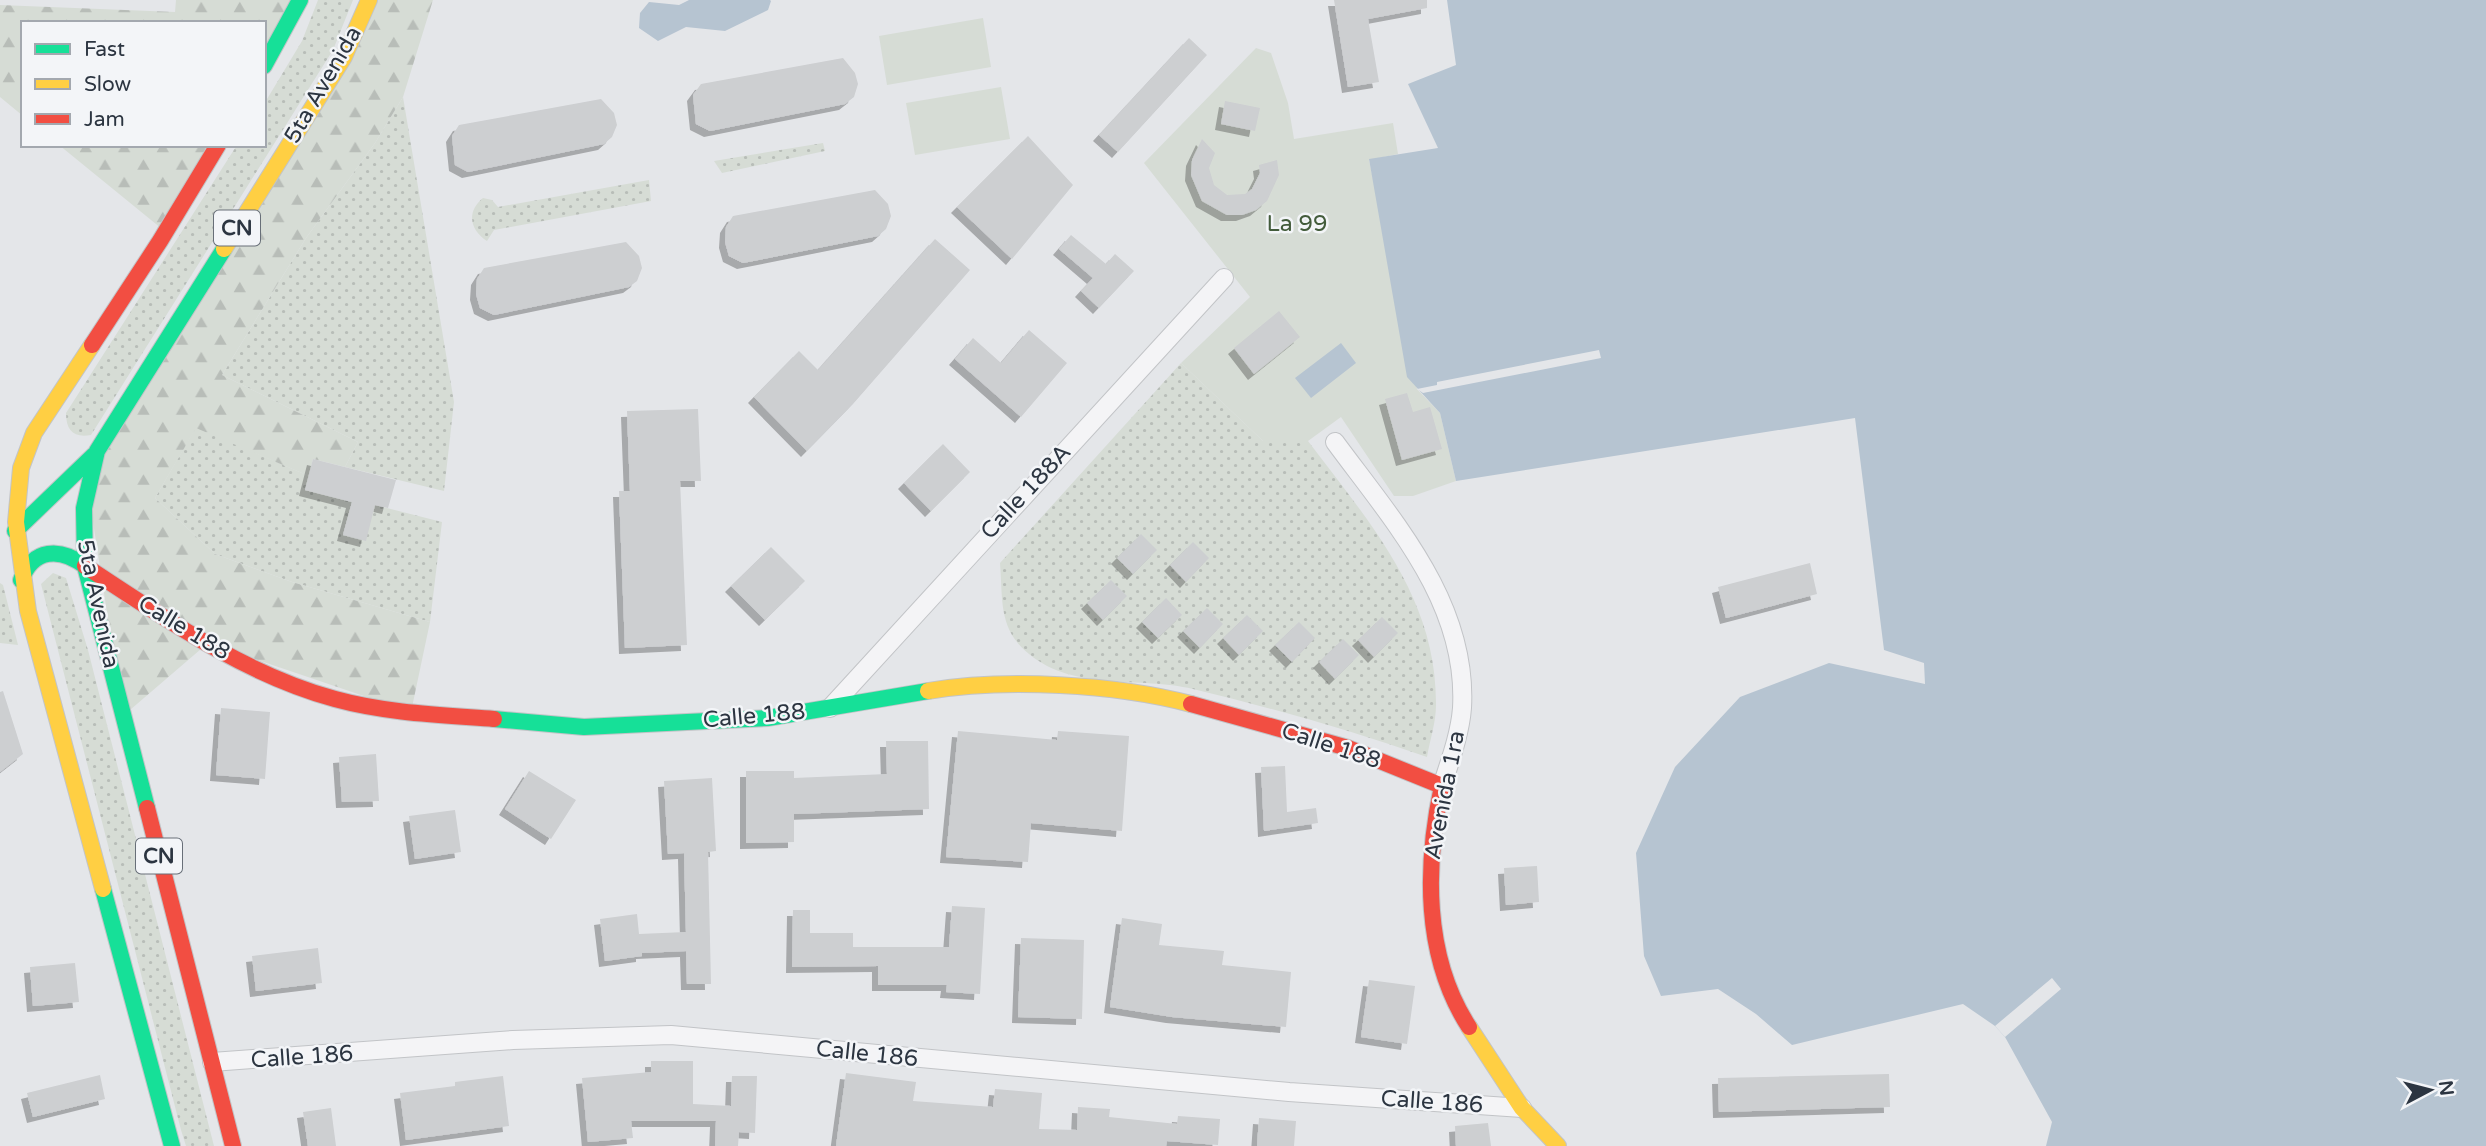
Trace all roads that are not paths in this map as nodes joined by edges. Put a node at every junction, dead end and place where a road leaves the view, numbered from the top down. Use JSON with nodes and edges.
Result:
{"nodes":[{"id":1,"x":300,"y":0,"type":"edge"},
{"id":2,"x":369,"y":0,"type":"edge"},
{"id":3,"x":266,"y":62,"type":"edge"},
{"id":4,"x":217,"y":147,"type":"edge"},
{"id":5,"x":1224,"y":278,"type":"dead end"},
{"id":6,"x":46,"y":415,"type":"junction"},
{"id":7,"x":1335,"y":442,"type":"dead end"},
{"id":8,"x":47,"y":445,"type":"dead end"},
{"id":9,"x":97,"y":451,"type":"junction"},
{"id":10,"x":60,"y":462,"type":"dead end"},
{"id":11,"x":80,"y":470,"type":"junction"},
{"id":12,"x":0,"y":491,"type":"edge"},
{"id":13,"x":16,"y":502,"type":"junction"},
{"id":14,"x":0,"y":508,"type":"edge"},
{"id":15,"x":36,"y":512,"type":"junction"},
{"id":16,"x":49,"y":523,"type":"dead end"},
{"id":17,"x":8,"y":534,"type":"edge"},
{"id":18,"x":65,"y":538,"type":"dead end"},
{"id":19,"x":85,"y":566,"type":"junction"},
{"id":20,"x":21,"y":580,"type":"junction"},
{"id":21,"x":830,"y":708,"type":"junction"},
{"id":22,"x":1442,"y":786,"type":"junction"},
{"id":23,"x":212,"y":1062,"type":"junction"},
{"id":24,"x":1522,"y":1108,"type":"junction"},
{"id":25,"x":172,"y":1146,"type":"edge"},
{"id":26,"x":233,"y":1146,"type":"edge"},
{"id":27,"x":1558,"y":1146,"type":"edge"}],
"edges":[{"from":1,"to":3,"type":"main road"},
{"from":2,"to":9,"type":"main road","name":"5ta Avenida","number":"CN"},
{"from":4,"to":6,"type":"main road","number":"CN"},
{"from":5,"to":21,"type":"street","name":"Calle 188A"},
{"from":6,"to":8,"type":"main road"},
{"from":6,"to":13,"type":"main road","number":"CN"},
{"from":7,"to":22,"type":"street","name":"Avenida 1ra"},
{"from":9,"to":11,"type":"main road"},
{"from":9,"to":19,"type":"main road","name":"5ta Avenida","number":"CN"},
{"from":10,"to":11,"type":"main road"},
{"from":11,"to":15,"type":"main road"},
{"from":12,"to":13,"type":"main road"},
{"from":13,"to":14,"type":"main road"},
{"from":13,"to":15,"type":"main road"},
{"from":13,"to":17,"type":"main road","number":"CN"},
{"from":15,"to":16,"type":"main road"},
{"from":15,"to":17,"type":"main road"},
{"from":17,"to":20,"type":"main road","number":"CN"},
{"from":18,"to":19,"type":"main road"},
{"from":19,"to":20,"type":"main road"},
{"from":19,"to":21,"type":"main road","name":"Calle 188"},
{"from":19,"to":23,"type":"main road","name":"5ta Avenida","number":"CN"},
{"from":20,"to":25,"type":"main road","number":"CN"},
{"from":21,"to":22,"type":"main road","name":"Calle 188"},
{"from":22,"to":24,"type":"main road","name":"Avenida 1ra"},
{"from":23,"to":24,"type":"street","name":"Calle 186"},
{"from":23,"to":26,"type":"main road","name":"5ta Avenida","number":"CN"},
{"from":24,"to":27,"type":"main road","name":"Avenida 1ra"}]}
